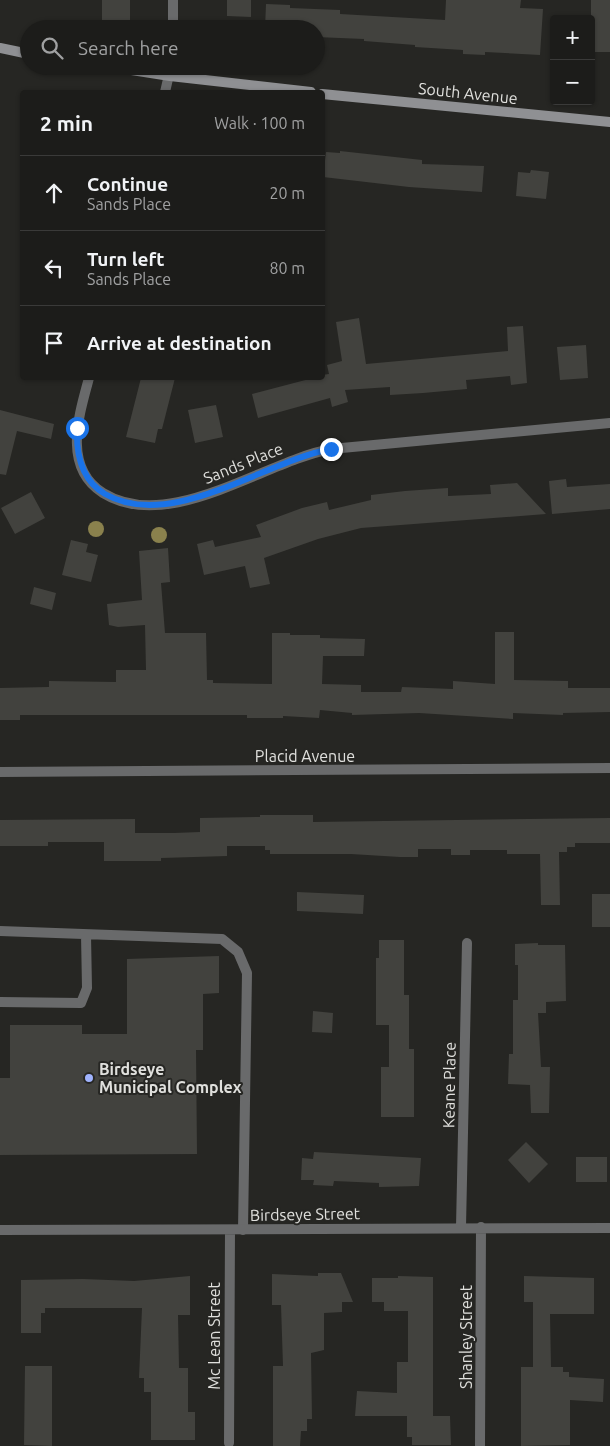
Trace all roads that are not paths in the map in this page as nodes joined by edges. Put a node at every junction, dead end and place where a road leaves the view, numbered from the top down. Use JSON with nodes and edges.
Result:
{"nodes":[{"id":1,"x":172,"y":0,"type":"edge"},
{"id":2,"x":173,"y":20,"type":"edge"},
{"id":3,"x":0,"y":48,"type":"edge"},
{"id":4,"x":20,"y":52,"type":"edge"},
{"id":5,"x":169,"y":75,"type":"edge"},
{"id":6,"x":197,"y":75,"type":"edge"},
{"id":7,"x":165,"y":90,"type":"edge"},
{"id":8,"x":298,"y":90,"type":"edge"},
{"id":9,"x":325,"y":94,"type":"edge"},
{"id":10,"x":610,"y":122,"type":"edge"},
{"id":11,"x":89,"y":380,"type":"edge"},
{"id":12,"x":610,"y":423,"type":"edge"},
{"id":13,"x":610,"y":768,"type":"edge"},
{"id":14,"x":0,"y":772,"type":"edge"},
{"id":15,"x":0,"y":931,"type":"edge"},
{"id":16,"x":86,"y":935,"type":"junction"},
{"id":17,"x":467,"y":943,"type":"dead end"},
{"id":18,"x":0,"y":1002,"type":"edge"},
{"id":19,"x":461,"y":1227,"type":"junction"},
{"id":20,"x":481,"y":1227,"type":"junction"},
{"id":21,"x":610,"y":1228,"type":"edge"},
{"id":22,"x":0,"y":1230,"type":"edge"},
{"id":23,"x":230,"y":1230,"type":"junction"},
{"id":24,"x":243,"y":1230,"type":"junction"},
{"id":25,"x":229,"y":1443,"type":"dead end"},
{"id":26,"x":480,"y":1446,"type":"edge"}],
"edges":[{"from":1,"to":2,"type":"street"},
{"from":3,"to":4,"type":"main road"},
{"from":5,"to":7,"type":"street"},
{"from":6,"to":8,"type":"main road"},
{"from":9,"to":10,"type":"main road","name":"South Avenue"},
{"from":11,"to":12,"type":"street","name":"Sands Place"},
{"from":13,"to":14,"type":"street","name":"Placid Avenue"},
{"from":15,"to":16,"type":"street"},
{"from":16,"to":18,"type":"street"},
{"from":16,"to":24,"type":"street"},
{"from":17,"to":19,"type":"street","name":"Keane Place"},
{"from":19,"to":20,"type":"street","name":"Birdseye Street"},
{"from":19,"to":24,"type":"street","name":"Birdseye Street"},
{"from":20,"to":21,"type":"street","name":"Birdseye Street"},
{"from":20,"to":26,"type":"street","name":"Shanley Street"},
{"from":22,"to":23,"type":"street","name":"Birdseye Street"},
{"from":23,"to":24,"type":"street","name":"Birdseye Street"},
{"from":23,"to":25,"type":"street","name":"Mc Lean Street"}]}
